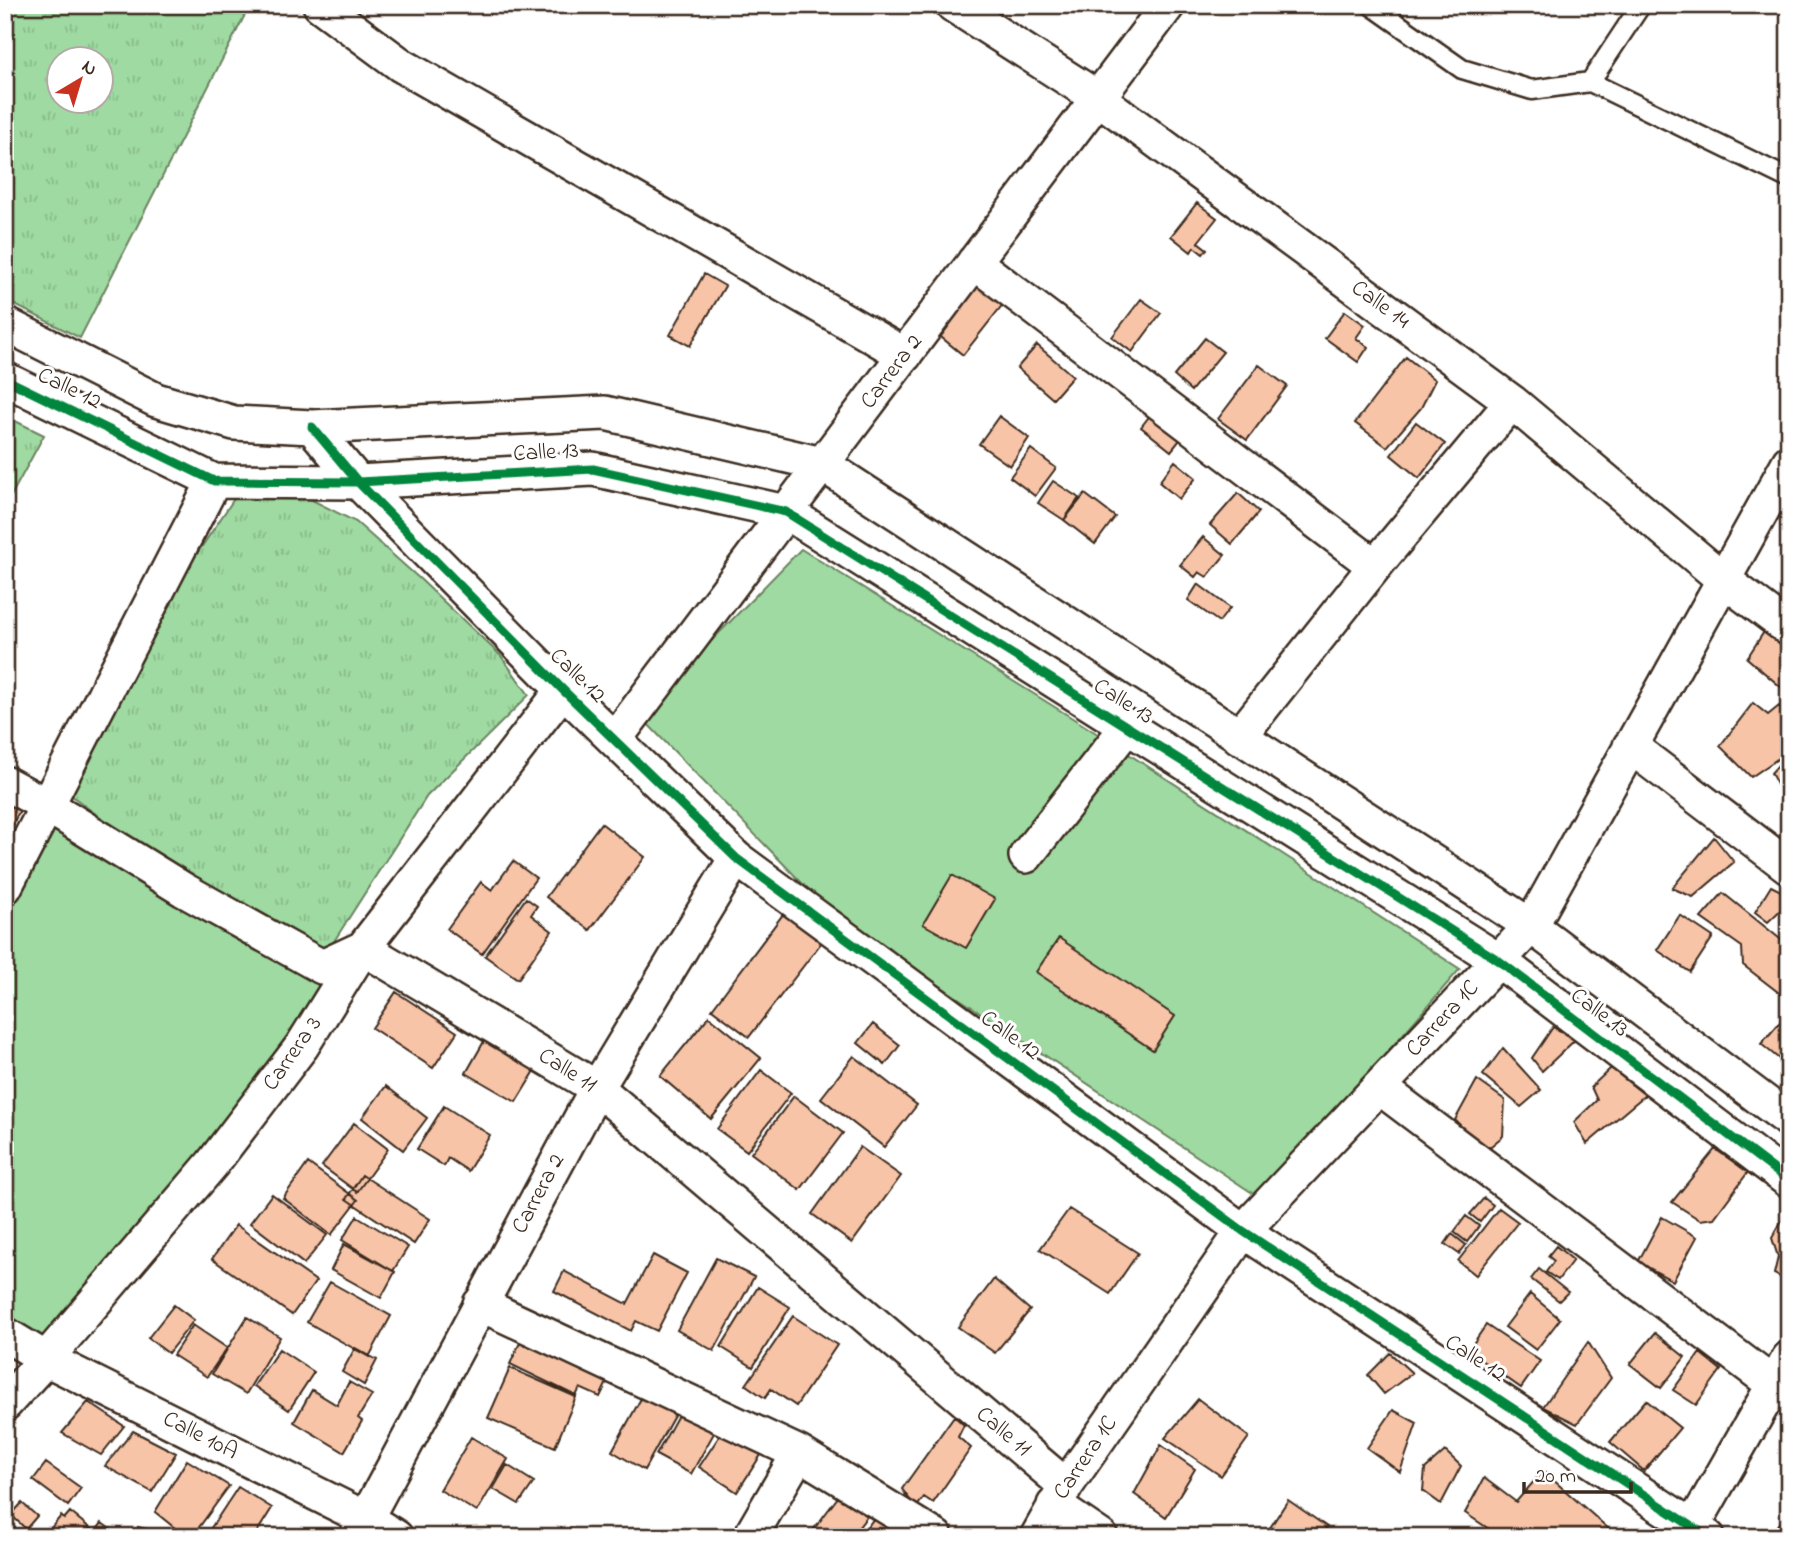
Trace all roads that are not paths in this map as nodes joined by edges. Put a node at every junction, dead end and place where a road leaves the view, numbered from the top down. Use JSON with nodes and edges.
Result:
{"nodes":[{"id":1,"x":320,"y":5,"type":"edge"},
{"id":2,"x":953,"y":5,"type":"edge"},
{"id":3,"x":1168,"y":5,"type":"edge"},
{"id":4,"x":1371,"y":5,"type":"edge"},
{"id":5,"x":1641,"y":5,"type":"edge"},
{"id":6,"x":1590,"y":82,"type":"junction"},
{"id":7,"x":1098,"y":98,"type":"junction"},
{"id":8,"x":1789,"y":179,"type":"edge"},
{"id":9,"x":974,"y":262,"type":"junction"},
{"id":10,"x":5,"y":324,"type":"edge"},
{"id":11,"x":905,"y":355,"type":"junction"},
{"id":12,"x":5,"y":379,"type":"edge"},
{"id":13,"x":1512,"y":402,"type":"junction"},
{"id":14,"x":312,"y":427,"type":"junction"},
{"id":15,"x":1789,"y":462,"type":"edge"},
{"id":16,"x":822,"y":464,"type":"junction"},
{"id":17,"x":214,"y":481,"type":"junction"},
{"id":18,"x":358,"y":482,"type":"junction"},
{"id":19,"x":786,"y":512,"type":"junction"},
{"id":20,"x":1375,"y":566,"type":"junction"},
{"id":21,"x":1724,"y":580,"type":"junction"},
{"id":22,"x":1789,"y":629,"type":"edge"},
{"id":23,"x":563,"y":690,"type":"junction"},
{"id":24,"x":1127,"y":727,"type":"junction"},
{"id":25,"x":1239,"y":737,"type":"junction"},
{"id":26,"x":615,"y":739,"type":"junction"},
{"id":27,"x":1630,"y":746,"type":"junction"},
{"id":28,"x":5,"y":783,"type":"edge"},
{"id":29,"x":48,"y":806,"type":"junction"},
{"id":30,"x":1026,"y":856,"type":"dead end"},
{"id":31,"x":736,"y":858,"type":"junction"},
{"id":32,"x":1789,"y":867,"type":"edge"},
{"id":33,"x":5,"y":887,"type":"edge"},
{"id":34,"x":1531,"y":926,"type":"junction"},
{"id":35,"x":363,"y":948,"type":"junction"},
{"id":36,"x":1498,"y":960,"type":"junction"},
{"id":37,"x":1379,"y":1087,"type":"junction"},
{"id":38,"x":597,"y":1088,"type":"junction"},
{"id":39,"x":1789,"y":1120,"type":"edge"},
{"id":40,"x":1789,"y":1181,"type":"edge"},
{"id":41,"x":1243,"y":1231,"type":"junction"},
{"id":42,"x":480,"y":1304,"type":"junction"},
{"id":43,"x":5,"y":1334,"type":"edge"},
{"id":44,"x":46,"y":1359,"type":"junction"},
{"id":45,"x":1784,"y":1380,"type":"edge"},
{"id":46,"x":5,"y":1404,"type":"edge"},
{"id":47,"x":799,"y":1453,"type":"junction"},
{"id":48,"x":1060,"y":1496,"type":"junction"},
{"id":49,"x":360,"y":1527,"type":"edge"},
{"id":50,"x":1696,"y":1533,"type":"edge"},
{"id":51,"x":396,"y":1537,"type":"edge"},
{"id":52,"x":750,"y":1537,"type":"edge"},
{"id":53,"x":936,"y":1537,"type":"edge"},
{"id":54,"x":1037,"y":1537,"type":"edge"},
{"id":55,"x":1101,"y":1537,"type":"edge"}],
"edges":[{"from":1,"to":11,"type":"street"},
{"from":2,"to":7,"type":"street","name":"Calle 14"},
{"from":3,"to":7,"type":"street","name":"Carrera 2"},
{"from":4,"to":6,"type":"lane"},
{"from":5,"to":6,"type":"lane"},
{"from":6,"to":8,"type":"lane"},
{"from":7,"to":9,"type":"street","name":"Carrera 2"},
{"from":7,"to":13,"type":"street","name":"Calle 14"},
{"from":9,"to":11,"type":"street","name":"Carrera 2"},
{"from":9,"to":20,"type":"street"},
{"from":10,"to":14,"type":"street","name":"Calle 12"},
{"from":11,"to":16,"type":"street","name":"Carrera 2"},
{"from":12,"to":17,"type":"street","name":"Calle 12"},
{"from":13,"to":20,"type":"street"},
{"from":13,"to":21,"type":"street","name":"Calle 14"},
{"from":14,"to":16,"type":"street","name":"Calle 13"},
{"from":14,"to":18,"type":"street","name":"Calle 12"},
{"from":15,"to":21,"type":"street","name":"Carrera 1C"},
{"from":16,"to":19,"type":"street","name":"Carrera 2"},
{"from":16,"to":25,"type":"street","name":"Calle 13"},
{"from":17,"to":18,"type":"street","name":"Calle 12"},
{"from":17,"to":29,"type":"street"},
{"from":18,"to":19,"type":"street","name":"Calle 13"},
{"from":18,"to":23,"type":"street","name":"Calle 12"},
{"from":19,"to":24,"type":"street","name":"Calle 13"},
{"from":19,"to":26,"type":"street","name":"Carrera 2"},
{"from":20,"to":25,"type":"street"},
{"from":21,"to":22,"type":"street","name":"Calle 14"},
{"from":21,"to":27,"type":"street","name":"Carrera 1C"},
{"from":23,"to":26,"type":"street","name":"Calle 12"},
{"from":23,"to":35,"type":"street","name":"Carrera 3"},
{"from":24,"to":30,"type":"street"},
{"from":24,"to":36,"type":"street","name":"Calle 13"},
{"from":25,"to":34,"type":"street","name":"Calle 13"},
{"from":26,"to":31,"type":"street","name":"Calle 12"},
{"from":27,"to":32,"type":"street"},
{"from":27,"to":34,"type":"street","name":"Carrera 1C"},
{"from":28,"to":29,"type":"street"},
{"from":29,"to":33,"type":"street"},
{"from":29,"to":35,"type":"street"},
{"from":31,"to":38,"type":"street","name":"Carrera 2"},
{"from":31,"to":41,"type":"street","name":"Calle 12"},
{"from":34,"to":36,"type":"street","name":"Carrera 1C"},
{"from":34,"to":39,"type":"street","name":"Calle 13"},
{"from":35,"to":38,"type":"street","name":"Calle 11"},
{"from":35,"to":44,"type":"street","name":"Carrera 3"},
{"from":36,"to":37,"type":"street","name":"Carrera 1C"},
{"from":36,"to":40,"type":"street","name":"Calle 13"},
{"from":37,"to":41,"type":"street","name":"Carrera 1C"},
{"from":37,"to":45,"type":"street"},
{"from":38,"to":42,"type":"street","name":"Carrera 2"},
{"from":38,"to":48,"type":"street","name":"Calle 11"},
{"from":41,"to":48,"type":"street","name":"Carrera 1C"},
{"from":41,"to":50,"type":"street","name":"Calle 12"},
{"from":42,"to":47,"type":"street"},
{"from":42,"to":49,"type":"street","name":"Carrera 2"},
{"from":43,"to":44,"type":"street","name":"Calle 10A"},
{"from":44,"to":46,"type":"street","name":"Carrera 3"},
{"from":44,"to":49,"type":"street","name":"Calle 10A"},
{"from":45,"to":50,"type":"street"},
{"from":47,"to":52,"type":"street"},
{"from":47,"to":53,"type":"street"},
{"from":48,"to":54,"type":"street","name":"Carrera 1C"},
{"from":48,"to":55,"type":"street","name":"Calle 11"},
{"from":49,"to":51,"type":"street","name":"Calle 10A"}]}
